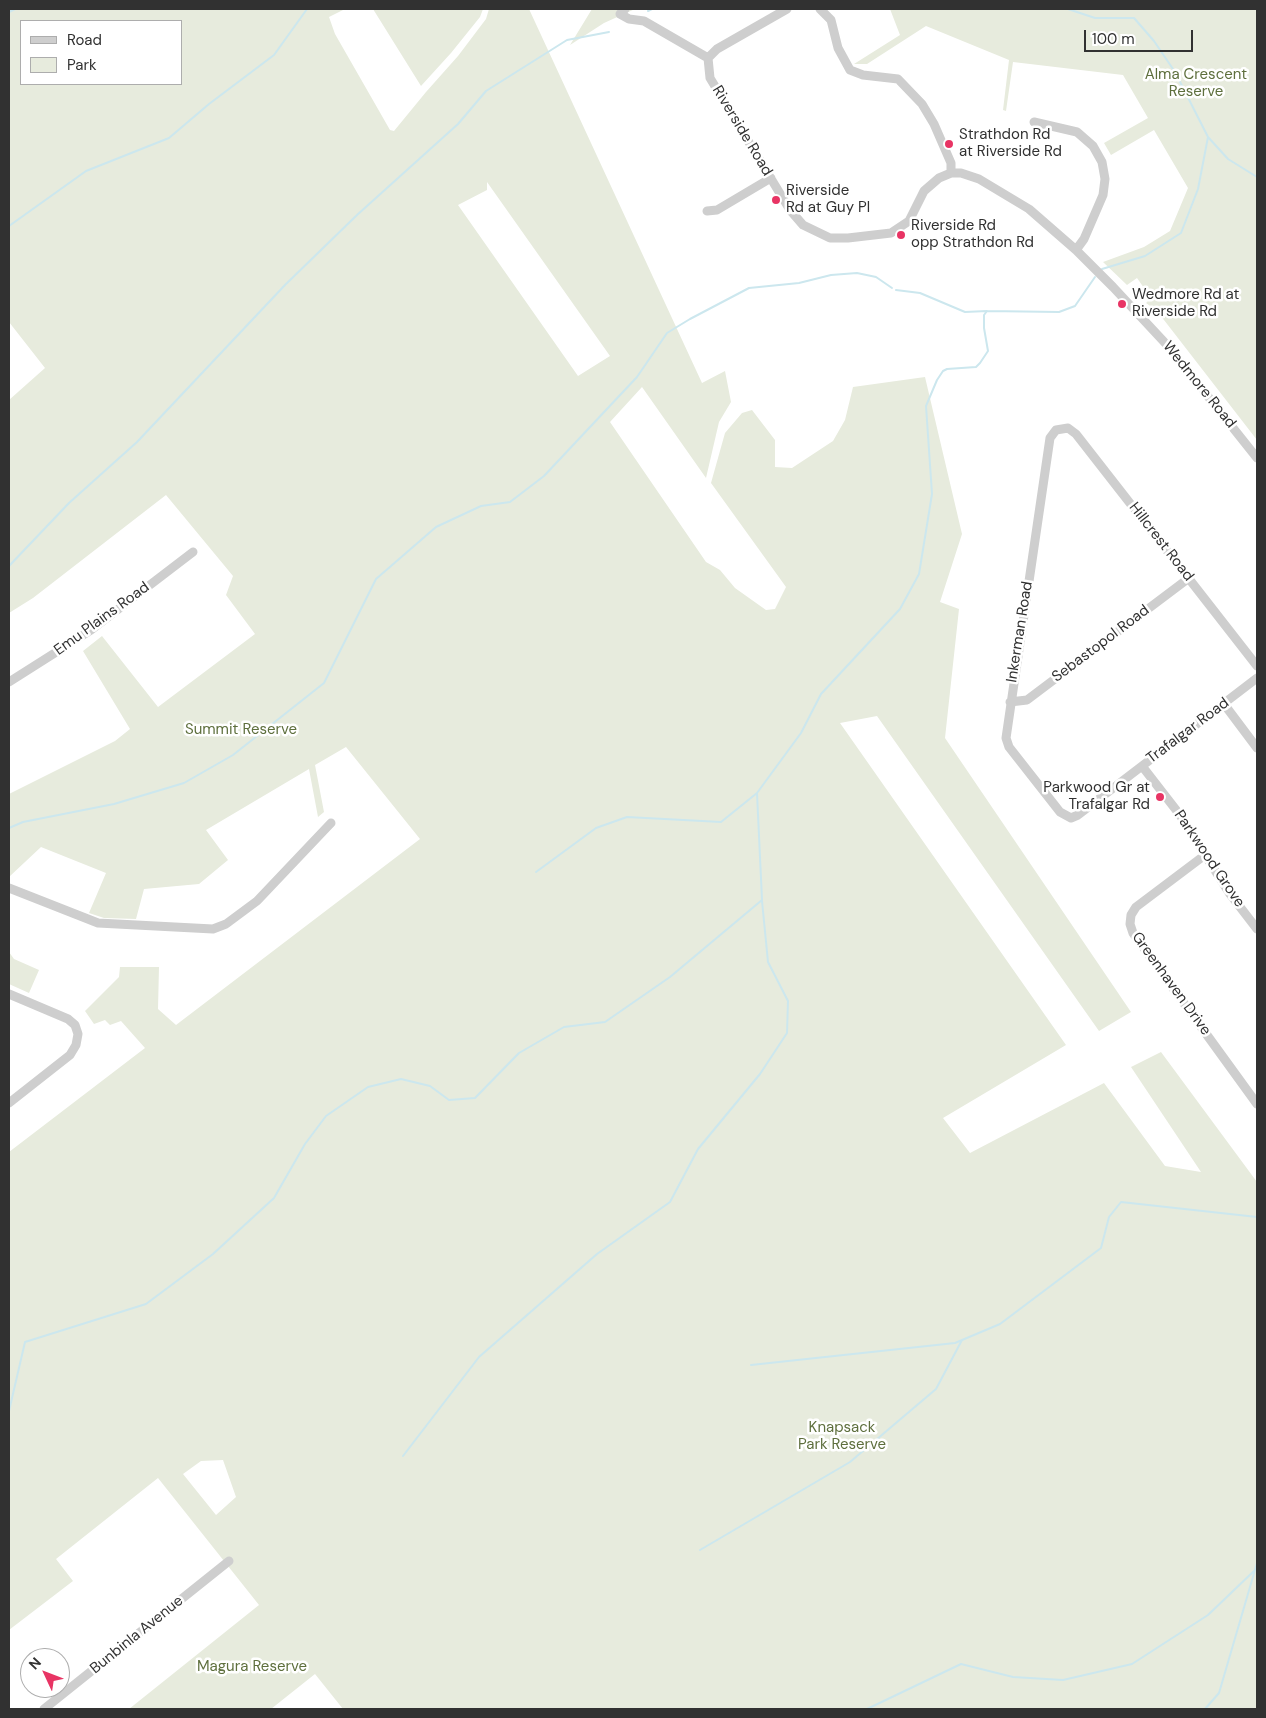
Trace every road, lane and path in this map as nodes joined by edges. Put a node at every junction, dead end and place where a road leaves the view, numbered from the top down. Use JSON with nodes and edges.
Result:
{"nodes":[{"id":1,"x":787,"y":9,"type":"edge"},
{"id":2,"x":820,"y":9,"type":"edge"},
{"id":3,"x":621,"y":10,"type":"edge"},
{"id":4,"x":708,"y":58,"type":"junction"},
{"id":5,"x":1034,"y":122,"type":"dead end"},
{"id":6,"x":951,"y":173,"type":"junction"},
{"id":7,"x":771,"y":178,"type":"junction"},
{"id":8,"x":707,"y":211,"type":"dead end"},
{"id":9,"x":1076,"y":250,"type":"junction"},
{"id":10,"x":1060,"y":428,"type":"joint"},
{"id":11,"x":1257,"y":458,"type":"edge"},
{"id":12,"x":193,"y":552,"type":"dead end"},
{"id":13,"x":1190,"y":578,"type":"junction"},
{"id":14,"x":1257,"y":666,"type":"edge"},
{"id":15,"x":1257,"y":678,"type":"edge"},
{"id":16,"x":9,"y":682,"type":"edge"},
{"id":17,"x":1010,"y":702,"type":"junction"},
{"id":18,"x":1224,"y":704,"type":"junction"},
{"id":19,"x":1257,"y":748,"type":"edge"},
{"id":20,"x":1142,"y":766,"type":"junction"},
{"id":21,"x":1069,"y":818,"type":"joint"},
{"id":22,"x":331,"y":823,"type":"dead end"},
{"id":23,"x":1205,"y":855,"type":"junction"},
{"id":24,"x":9,"y":888,"type":"edge"},
{"id":25,"x":1257,"y":929,"type":"edge"},
{"id":26,"x":9,"y":994,"type":"edge"},
{"id":27,"x":9,"y":1103,"type":"edge"},
{"id":28,"x":1257,"y":1104,"type":"edge"},
{"id":29,"x":229,"y":1561,"type":"dead end"},
{"id":30,"x":44,"y":1709,"type":"edge"}],
"edges":[{"from":1,"to":4,"type":"street"},
{"from":2,"to":6,"type":"street"},
{"from":3,"to":4,"type":"street"},
{"from":4,"to":7,"type":"street","name":"Riverside Road"},
{"from":5,"to":9,"type":"street"},
{"from":6,"to":7,"type":"street","name":"Riverside Road"},
{"from":6,"to":9,"type":"street"},
{"from":7,"to":8,"type":"street"},
{"from":9,"to":11,"type":"street","name":"Wedmore Road"},
{"from":10,"to":13,"type":"street","name":"Hillcrest Road"},
{"from":10,"to":17,"type":"street","name":"Inkerman Road"},
{"from":12,"to":16,"type":"street","name":"Emu Plains Road"},
{"from":13,"to":14,"type":"street","name":"Hillcrest Road"},
{"from":13,"to":17,"type":"street","name":"Sebastopol Road"},
{"from":15,"to":18,"type":"street","name":"Trafalgar Road"},
{"from":17,"to":21,"type":"street","name":"Inkerman Road"},
{"from":18,"to":19,"type":"street"},
{"from":18,"to":20,"type":"street","name":"Trafalgar Road"},
{"from":20,"to":21,"type":"street","name":"Trafalgar Road"},
{"from":20,"to":23,"type":"street","name":"Parkwood Grove"},
{"from":22,"to":24,"type":"street"},
{"from":23,"to":25,"type":"street","name":"Parkwood Grove"},
{"from":23,"to":28,"type":"street","name":"Greenhaven Drive"},
{"from":26,"to":27,"type":"street"},
{"from":29,"to":30,"type":"street","name":"Bunbinla Avenue"}]}
